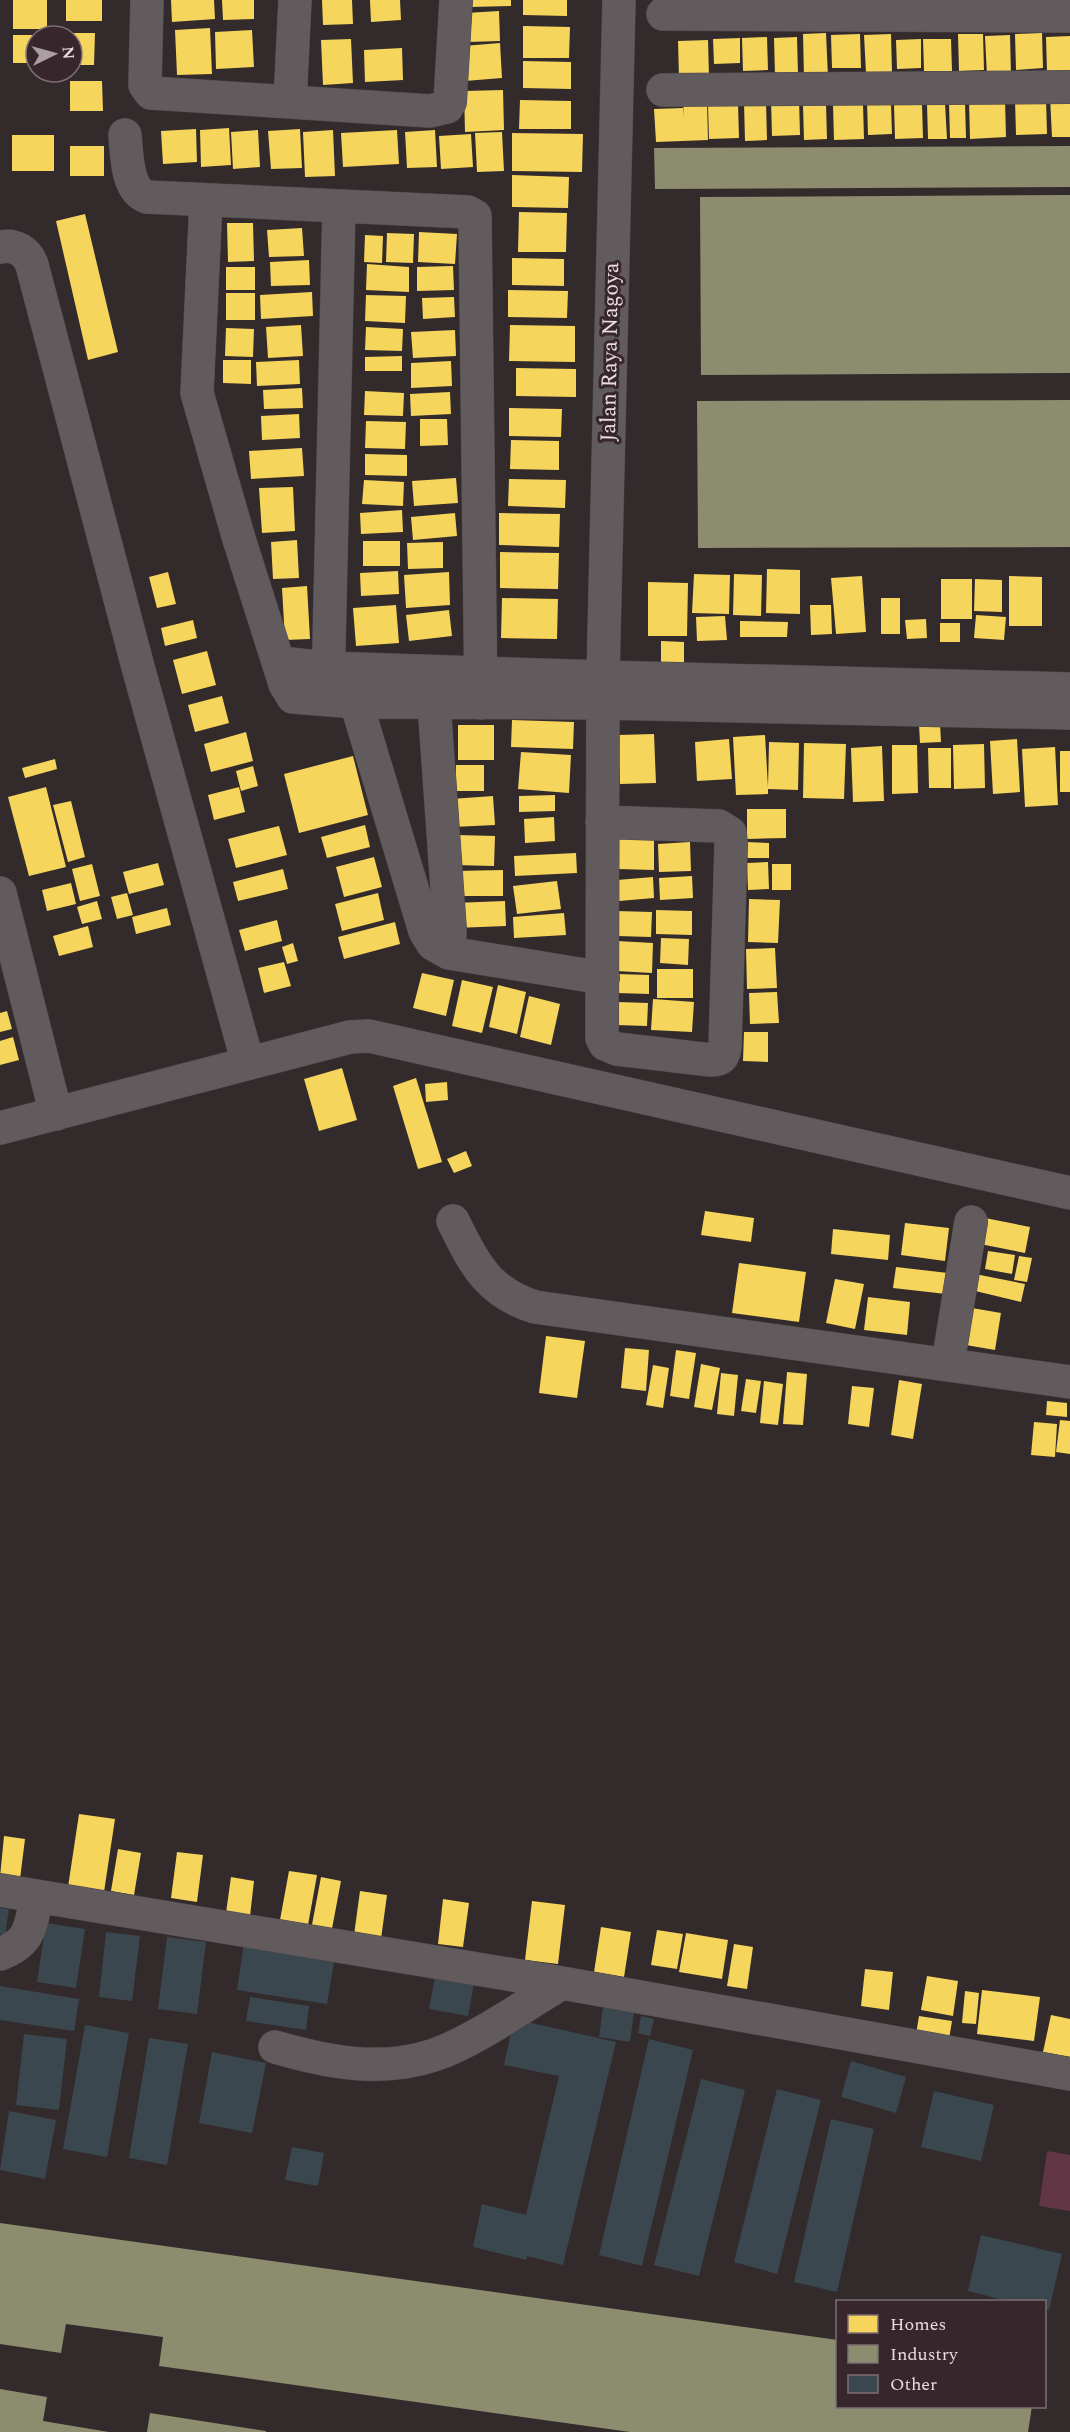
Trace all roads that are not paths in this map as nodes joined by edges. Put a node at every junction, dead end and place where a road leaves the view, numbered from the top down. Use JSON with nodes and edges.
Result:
{"nodes":[{"id":1,"x":147,"y":0,"type":"edge"},
{"id":2,"x":295,"y":0,"type":"edge"},
{"id":3,"x":456,"y":0,"type":"edge"},
{"id":4,"x":619,"y":0,"type":"edge"},
{"id":5,"x":926,"y":8,"type":"edge"},
{"id":6,"x":1057,"y":11,"type":"edge"},
{"id":7,"x":663,"y":14,"type":"dead end"},
{"id":8,"x":1070,"y":87,"type":"edge"},
{"id":9,"x":663,"y":90,"type":"dead end"},
{"id":10,"x":290,"y":102,"type":"junction"},
{"id":11,"x":125,"y":135,"type":"dead end"},
{"id":12,"x":206,"y":201,"type":"junction"},
{"id":13,"x":339,"y":206,"type":"junction"},
{"id":14,"x":0,"y":248,"type":"edge"},
{"id":15,"x":279,"y":663,"type":"junction"},
{"id":16,"x":328,"y":668,"type":"junction"},
{"id":17,"x":481,"y":688,"type":"junction"},
{"id":18,"x":1070,"y":689,"type":"edge"},
{"id":19,"x":603,"y":690,"type":"junction"},
{"id":20,"x":342,"y":701,"type":"junction"},
{"id":21,"x":434,"y":704,"type":"junction"},
{"id":22,"x":1070,"y":713,"type":"edge"},
{"id":23,"x":602,"y":822,"type":"junction"},
{"id":24,"x":0,"y":893,"type":"edge"},
{"id":25,"x":449,"y":953,"type":"junction"},
{"id":26,"x":603,"y":978,"type":"junction"},
{"id":27,"x":248,"y":1063,"type":"junction"},
{"id":28,"x":56,"y":1114,"type":"junction"},
{"id":29,"x":0,"y":1128,"type":"edge"},
{"id":30,"x":1070,"y":1193,"type":"edge"},
{"id":31,"x":453,"y":1221,"type":"dead end"},
{"id":32,"x":971,"y":1222,"type":"dead end"},
{"id":33,"x":948,"y":1363,"type":"junction"},
{"id":34,"x":1070,"y":1382,"type":"edge"},
{"id":35,"x":0,"y":1890,"type":"edge"},
{"id":36,"x":37,"y":1896,"type":"junction"},
{"id":37,"x":0,"y":1954,"type":"edge"},
{"id":38,"x":562,"y":1983,"type":"junction"},
{"id":39,"x":275,"y":2047,"type":"dead end"},
{"id":40,"x":1070,"y":2074,"type":"edge"}],
"edges":[{"from":1,"to":10,"type":"street"},
{"from":2,"to":10,"type":"street"},
{"from":3,"to":10,"type":"street"},
{"from":4,"to":19,"type":"street","name":"Jalan Raya Nagoya"},
{"from":5,"to":6,"type":"street"},
{"from":5,"to":7,"type":"street"},
{"from":8,"to":9,"type":"street"},
{"from":11,"to":12,"type":"street"},
{"from":12,"to":13,"type":"street"},
{"from":12,"to":15,"type":"street"},
{"from":13,"to":16,"type":"street"},
{"from":13,"to":17,"type":"street"},
{"from":14,"to":27,"type":"street"},
{"from":15,"to":16,"type":"street"},
{"from":15,"to":20,"type":"street"},
{"from":16,"to":17,"type":"street"},
{"from":16,"to":20,"type":"street"},
{"from":17,"to":19,"type":"street"},
{"from":17,"to":21,"type":"street"},
{"from":18,"to":19,"type":"street"},
{"from":19,"to":22,"type":"street"},
{"from":19,"to":23,"type":"street","name":"Jalan Raya Nagoya"},
{"from":20,"to":21,"type":"street"},
{"from":20,"to":25,"type":"street"},
{"from":21,"to":25,"type":"street"},
{"from":23,"to":26,"type":"street","name":"Jalan Raya Nagoya"},
{"from":23,"to":26,"type":"street","name":"Jalan Raya Nagoya"},
{"from":24,"to":28,"type":"street"},
{"from":25,"to":26,"type":"street"},
{"from":27,"to":28,"type":"street"},
{"from":27,"to":30,"type":"street"},
{"from":28,"to":29,"type":"street"},
{"from":31,"to":33,"type":"street"},
{"from":32,"to":33,"type":"street"},
{"from":33,"to":34,"type":"street"},
{"from":35,"to":36,"type":"street"},
{"from":36,"to":37,"type":"street"},
{"from":36,"to":38,"type":"street"},
{"from":38,"to":39,"type":"street"},
{"from":38,"to":40,"type":"street"}]}
